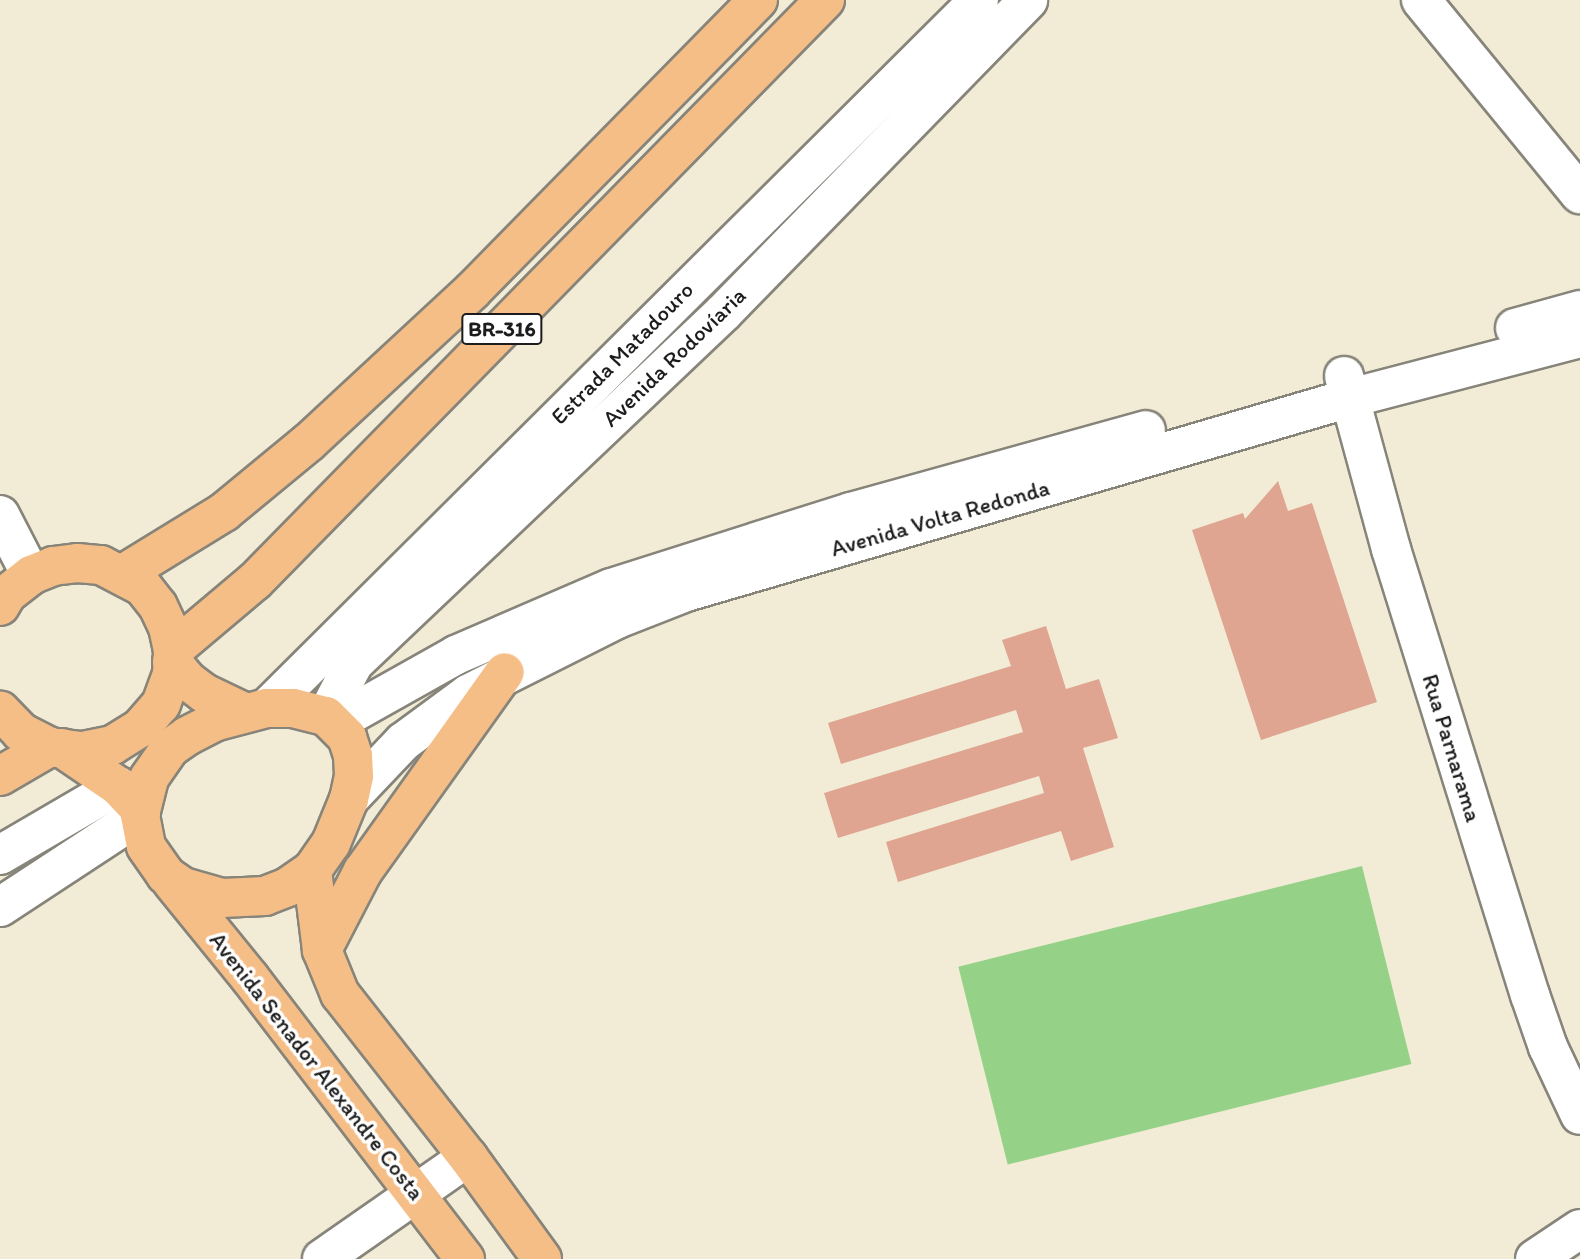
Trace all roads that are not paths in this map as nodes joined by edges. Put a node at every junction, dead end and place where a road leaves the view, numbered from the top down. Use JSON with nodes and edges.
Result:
{"nodes":[{"id":1,"x":758,"y":0,"type":"edge"},
{"id":2,"x":825,"y":0,"type":"edge"},
{"id":3,"x":979,"y":0,"type":"edge"},
{"id":4,"x":1028,"y":0,"type":"edge"},
{"id":5,"x":1421,"y":0,"type":"edge"},
{"id":6,"x":823,"y":154,"type":"junction"},
{"id":7,"x":851,"y":180,"type":"junction"},
{"id":8,"x":1580,"y":194,"type":"edge"},
{"id":9,"x":770,"y":206,"type":"junction"},
{"id":10,"x":798,"y":235,"type":"junction"},
{"id":11,"x":1580,"y":310,"type":"edge"},
{"id":12,"x":1580,"y":338,"type":"edge"},
{"id":13,"x":1347,"y":387,"type":"junction"},
{"id":14,"x":0,"y":514,"type":"edge"},
{"id":15,"x":123,"y":574,"type":"junction"},
{"id":16,"x":31,"y":575,"type":"junction"},
{"id":17,"x":415,"y":604,"type":"junction"},
{"id":18,"x":0,"y":606,"type":"edge"},
{"id":19,"x":456,"y":655,"type":"junction"},
{"id":20,"x":172,"y":656,"type":"junction"},
{"id":21,"x":506,"y":672,"type":"junction"},
{"id":22,"x":0,"y":710,"type":"edge"},
{"id":23,"x":256,"y":710,"type":"junction"},
{"id":24,"x":330,"y":719,"type":"junction"},
{"id":25,"x":56,"y":748,"type":"junction"},
{"id":26,"x":0,"y":776,"type":"edge"},
{"id":27,"x":349,"y":799,"type":"junction"},
{"id":28,"x":133,"y":804,"type":"junction"},
{"id":29,"x":0,"y":855,"type":"edge"},
{"id":30,"x":312,"y":870,"type":"junction"},
{"id":31,"x":166,"y":875,"type":"junction"},
{"id":32,"x":0,"y":907,"type":"edge"},
{"id":33,"x":322,"y":950,"type":"junction"},
{"id":34,"x":1580,"y":1115,"type":"edge"},
{"id":35,"x":468,"y":1157,"type":"junction"},
{"id":36,"x":418,"y":1195,"type":"junction"},
{"id":37,"x":1580,"y":1229,"type":"edge"},
{"id":38,"x":322,"y":1259,"type":"edge"},
{"id":39,"x":465,"y":1259,"type":"edge"},
{"id":40,"x":542,"y":1259,"type":"edge"},
{"id":41,"x":1535,"y":1259,"type":"edge"}],
"edges":[{"from":1,"to":15,"type":"main road","number":"BR-316"},
{"from":2,"to":20,"type":"main road","number":"BR-316"},
{"from":3,"to":6,"type":"street","name":"Estrada Matadouro"},
{"from":4,"to":7,"type":"street","name":"Avenida Rodovíaria"},
{"from":5,"to":8,"type":"street"},
{"from":6,"to":7,"type":"street"},
{"from":6,"to":9,"type":"street","name":"Estrada Matadouro"},
{"from":7,"to":10,"type":"street","name":"Avenida Rodovíaria"},
{"from":9,"to":10,"type":"street"},
{"from":9,"to":23,"type":"street","name":"Estrada Matadouro"},
{"from":10,"to":17,"type":"street","name":"Avenida Rodovíaria"},
{"from":11,"to":13,"type":"street","name":"Avenida Volta Redonda"},
{"from":12,"to":13,"type":"street","name":"Avenida Volta Redonda"},
{"from":13,"to":19,"type":"street","name":"Avenida Volta Redonda"},
{"from":13,"to":21,"type":"street","name":"Avenida Volta Redonda"},
{"from":13,"to":34,"type":"street","name":"Rua Parnarama"},
{"from":14,"to":16,"type":"street"},
{"from":15,"to":16,"type":"main road"},
{"from":15,"to":20,"type":"main road"},
{"from":16,"to":18,"type":"main road"},
{"from":17,"to":19,"type":"street"},
{"from":17,"to":24,"type":"street","name":"Avenida Rodovíaria"},
{"from":19,"to":24,"type":"street","name":"Avenida Volta Redonda"},
{"from":20,"to":23,"type":"main road","name":"Avenida Senador Alexandre Costa"},
{"from":20,"to":25,"type":"main road"},
{"from":21,"to":27,"type":"street","name":"Avenida Volta Redonda"},
{"from":21,"to":33,"type":"main road"},
{"from":22,"to":25,"type":"main road"},
{"from":23,"to":24,"type":"main road","name":"Avenida Senador Alexandre Costa"},
{"from":23,"to":28,"type":"main road","name":"Avenida Senador Alexandre Costa"},
{"from":24,"to":27,"type":"main road","name":"Avenida Senador Alexandre Costa"},
{"from":25,"to":26,"type":"main road"},
{"from":25,"to":28,"type":"main road"},
{"from":27,"to":30,"type":"main road","name":"Avenida Senador Alexandre Costa"},
{"from":28,"to":29,"type":"street"},
{"from":28,"to":31,"type":"main road","name":"Avenida Senador Alexandre Costa"},
{"from":28,"to":32,"type":"street"},
{"from":30,"to":31,"type":"main road","name":"Avenida Senador Alexandre Costa"},
{"from":30,"to":33,"type":"main road"},
{"from":31,"to":36,"type":"main road","name":"Avenida Senador Alexandre Costa"},
{"from":33,"to":35,"type":"main road"},
{"from":35,"to":36,"type":"street"},
{"from":35,"to":40,"type":"main road"},
{"from":36,"to":38,"type":"street"},
{"from":36,"to":39,"type":"main road","name":"Avenida Senador Alexandre Costa"},
{"from":37,"to":41,"type":"street"}]}
